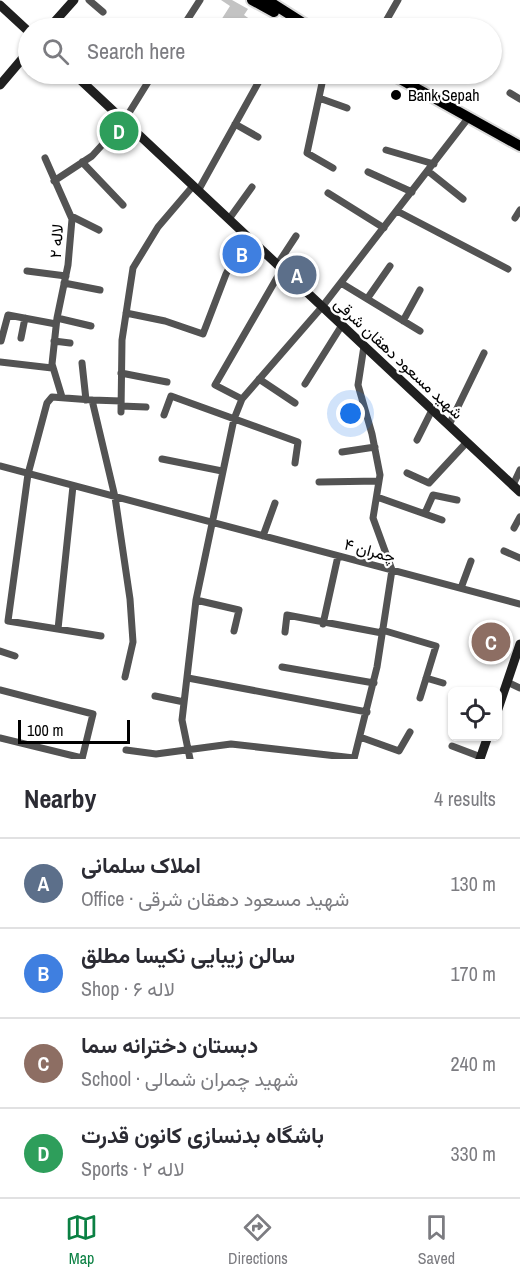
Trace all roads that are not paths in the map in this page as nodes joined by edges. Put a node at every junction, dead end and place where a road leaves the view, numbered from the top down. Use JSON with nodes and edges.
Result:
{"nodes":[{"id":1,"x":74,"y":0,"type":"edge"},
{"id":2,"x":89,"y":0,"type":"edge"},
{"id":3,"x":200,"y":0,"type":"edge"},
{"id":4,"x":252,"y":0,"type":"edge"},
{"id":5,"x":267,"y":0,"type":"edge"},
{"id":6,"x":398,"y":0,"type":"edge"},
{"id":7,"x":0,"y":5,"type":"edge"},
{"id":8,"x":103,"y":12,"type":"dead end"},
{"id":9,"x":58,"y":18,"type":"edge"},
{"id":10,"x":188,"y":18,"type":"edge"},
{"id":11,"x":281,"y":18,"type":"edge"},
{"id":12,"x":285,"y":18,"type":"edge"},
{"id":13,"x":388,"y":18,"type":"edge"},
{"id":14,"x":18,"y":22,"type":"edge"},
{"id":15,"x":18,"y":63,"type":"edge"},
{"id":16,"x":0,"y":84,"type":"edge"},
{"id":17,"x":85,"y":84,"type":"edge"},
{"id":18,"x":147,"y":84,"type":"edge"},
{"id":19,"x":257,"y":84,"type":"edge"},
{"id":20,"x":322,"y":84,"type":"edge"},
{"id":21,"x":410,"y":84,"type":"edge"},
{"id":22,"x":510,"y":93,"type":"dead end"},
{"id":23,"x":319,"y":98,"type":"junction"},
{"id":24,"x":520,"y":99,"type":"edge"},
{"id":25,"x":347,"y":108,"type":"dead end"},
{"id":26,"x":469,"y":117,"type":"junction"},
{"id":27,"x":124,"y":121,"type":"junction"},
{"id":28,"x":235,"y":124,"type":"junction"},
{"id":29,"x":258,"y":137,"type":"dead end"},
{"id":30,"x":520,"y":146,"type":"edge"},
{"id":31,"x":386,"y":150,"type":"dead end"},
{"id":32,"x":45,"y":158,"type":"dead end"},
{"id":33,"x":82,"y":162,"type":"junction"},
{"id":34,"x":434,"y":164,"type":"junction"},
{"id":35,"x":333,"y":168,"type":"dead end"},
{"id":36,"x":428,"y":171,"type":"junction"},
{"id":37,"x":368,"y":172,"type":"dead end"},
{"id":38,"x":54,"y":181,"type":"junction"},
{"id":39,"x":252,"y":187,"type":"dead end"},
{"id":40,"x":196,"y":188,"type":"junction"},
{"id":41,"x":412,"y":192,"type":"junction"},
{"id":42,"x":328,"y":193,"type":"dead end"},
{"id":43,"x":464,"y":199,"type":"dead end"},
{"id":44,"x":123,"y":205,"type":"dead end"},
{"id":45,"x":520,"y":210,"type":"edge"},
{"id":46,"x":397,"y":211,"type":"junction"},
{"id":47,"x":71,"y":216,"type":"junction"},
{"id":48,"x":515,"y":218,"type":"dead end"},
{"id":49,"x":229,"y":219,"type":"junction"},
{"id":50,"x":384,"y":228,"type":"junction"},
{"id":51,"x":99,"y":230,"type":"dead end"},
{"id":52,"x":246,"y":235,"type":"junction"},
{"id":53,"x":296,"y":236,"type":"dead end"},
{"id":54,"x":390,"y":266,"type":"dead end"},
{"id":55,"x":279,"y":267,"type":"junction"},
{"id":56,"x":508,"y":269,"type":"dead end"},
{"id":57,"x":27,"y":271,"type":"dead end"},
{"id":58,"x":65,"y":280,"type":"junction"},
{"id":59,"x":341,"y":283,"type":"junction"},
{"id":60,"x":100,"y":290,"type":"dead end"},
{"id":61,"x":420,"y":290,"type":"dead end"},
{"id":62,"x":367,"y":299,"type":"junction"},
{"id":63,"x":322,"y":307,"type":"junction"},
{"id":64,"x":126,"y":313,"type":"junction"},
{"id":65,"x":25,"y":318,"type":"junction"},
{"id":66,"x":57,"y":321,"type":"junction"},
{"id":67,"x":403,"y":321,"type":"junction"},
{"id":68,"x":342,"y":325,"type":"junction"},
{"id":69,"x":91,"y":326,"type":"dead end"},
{"id":70,"x":420,"y":331,"type":"dead end"},
{"id":71,"x":21,"y":338,"type":"dead end"},
{"id":72,"x":54,"y":341,"type":"junction"},
{"id":73,"x":1,"y":342,"type":"edge"},
{"id":74,"x":70,"y":343,"type":"dead end"},
{"id":75,"x":364,"y":346,"type":"junction"},
{"id":76,"x":484,"y":353,"type":"dead end"},
{"id":77,"x":0,"y":362,"type":"edge"},
{"id":78,"x":82,"y":363,"type":"dead end"},
{"id":79,"x":52,"y":368,"type":"junction"},
{"id":80,"x":121,"y":374,"type":"junction"},
{"id":81,"x":260,"y":379,"type":"junction"},
{"id":82,"x":166,"y":382,"type":"dead end"},
{"id":83,"x":305,"y":384,"type":"dead end"},
{"id":84,"x":62,"y":397,"type":"junction"},
{"id":85,"x":242,"y":399,"type":"junction"},
{"id":86,"x":89,"y":400,"type":"junction"},
{"id":87,"x":295,"y":403,"type":"dead end"},
{"id":88,"x":121,"y":406,"type":"junction"},
{"id":89,"x":146,"y":407,"type":"dead end"},
{"id":90,"x":432,"y":410,"type":"junction"},
{"id":91,"x":165,"y":415,"type":"dead end"},
{"id":92,"x":234,"y":418,"type":"junction"},
{"id":93,"x":449,"y":425,"type":"junction"},
{"id":94,"x":417,"y":440,"type":"dead end"},
{"id":95,"x":467,"y":442,"type":"junction"},
{"id":96,"x":375,"y":447,"type":"junction"},
{"id":97,"x":342,"y":452,"type":"dead end"},
{"id":98,"x":162,"y":459,"type":"dead end"},
{"id":99,"x":295,"y":463,"type":"dead end"},
{"id":100,"x":0,"y":466,"type":"edge"},
{"id":101,"x":520,"y":470,"type":"edge"},
{"id":102,"x":222,"y":471,"type":"junction"},
{"id":103,"x":407,"y":472,"type":"dead end"},
{"id":104,"x":28,"y":474,"type":"junction"},
{"id":105,"x":380,"y":481,"type":"junction"},
{"id":106,"x":319,"y":482,"type":"dead end"},
{"id":107,"x":73,"y":486,"type":"junction"},
{"id":108,"x":516,"y":489,"type":"edge"},
{"id":109,"x":115,"y":497,"type":"junction"},
{"id":110,"x":377,"y":497,"type":"junction"},
{"id":111,"x":457,"y":500,"type":"dead end"},
{"id":112,"x":275,"y":503,"type":"dead end"},
{"id":113,"x":425,"y":513,"type":"junction"},
{"id":114,"x":520,"y":517,"type":"edge"},
{"id":115,"x":441,"y":520,"type":"dead end"},
{"id":116,"x":213,"y":523,"type":"junction"},
{"id":117,"x":514,"y":528,"type":"dead end"},
{"id":118,"x":263,"y":536,"type":"junction"},
{"id":119,"x":504,"y":551,"type":"dead end"},
{"id":120,"x":338,"y":556,"type":"junction"},
{"id":121,"x":520,"y":558,"type":"edge"},
{"id":122,"x":471,"y":561,"type":"dead end"},
{"id":123,"x":392,"y":570,"type":"junction"},
{"id":124,"x":461,"y":588,"type":"junction"},
{"id":125,"x":196,"y":600,"type":"junction"},
{"id":126,"x":520,"y":604,"type":"edge"},
{"id":127,"x":323,"y":624,"type":"junction"},
{"id":128,"x":58,"y":629,"type":"junction"},
{"id":129,"x":234,"y":631,"type":"dead end"},
{"id":130,"x":382,"y":631,"type":"junction"},
{"id":131,"x":285,"y":632,"type":"dead end"},
{"id":132,"x":101,"y":636,"type":"dead end"},
{"id":133,"x":520,"y":644,"type":"edge"},
{"id":134,"x":0,"y":651,"type":"edge"},
{"id":135,"x":15,"y":656,"type":"dead end"},
{"id":136,"x":282,"y":668,"type":"dead end"},
{"id":137,"x":125,"y":677,"type":"dead end"},
{"id":138,"x":188,"y":678,"type":"junction"},
{"id":139,"x":426,"y":678,"type":"junction"},
{"id":140,"x":507,"y":682,"type":"junction"},
{"id":141,"x":374,"y":683,"type":"junction"},
{"id":142,"x":443,"y":683,"type":"dead end"},
{"id":143,"x":520,"y":688,"type":"edge"},
{"id":144,"x":0,"y":690,"type":"edge"},
{"id":145,"x":155,"y":696,"type":"dead end"},
{"id":146,"x":502,"y":697,"type":"edge"},
{"id":147,"x":420,"y":698,"type":"dead end"},
{"id":148,"x":184,"y":702,"type":"junction"},
{"id":149,"x":366,"y":712,"type":"junction"},
{"id":150,"x":410,"y":732,"type":"dead end"},
{"id":151,"x":360,"y":737,"type":"junction"},
{"id":152,"x":0,"y":738,"type":"edge"},
{"id":153,"x":486,"y":741,"type":"edge"},
{"id":154,"x":452,"y":746,"type":"dead end"},
{"id":155,"x":126,"y":750,"type":"dead end"},
{"id":156,"x":189,"y":755,"type":"edge"},
{"id":157,"x":82,"y":758,"type":"edge"},
{"id":158,"x":354,"y":758,"type":"edge"},
{"id":159,"x":481,"y":758,"type":"edge"}],
"edges":[{"from":1,"to":9,"type":"main road"},
{"from":2,"to":8,"type":"street"},
{"from":3,"to":10,"type":"street"},
{"from":4,"to":11,"type":"main road"},
{"from":5,"to":12,"type":"main road"},
{"from":6,"to":13,"type":"street"},
{"from":7,"to":14,"type":"main road"},
{"from":15,"to":16,"type":"main road"},
{"from":17,"to":27,"type":"main road","name":"شهید مسعود دهقان شرقی"},
{"from":18,"to":27,"type":"street"},
{"from":19,"to":28,"type":"street"},
{"from":20,"to":23,"type":"street"},
{"from":21,"to":26,"type":"main road"},
{"from":22,"to":24,"type":"street"},
{"from":23,"to":25,"type":"street"},
{"from":23,"to":35,"type":"street"},
{"from":26,"to":30,"type":"main road"},
{"from":26,"to":34,"type":"street"},
{"from":27,"to":33,"type":"street"},
{"from":27,"to":40,"type":"main road","name":"شهید مسعود دهقان شرقی"},
{"from":28,"to":29,"type":"street"},
{"from":28,"to":40,"type":"street"},
{"from":31,"to":34,"type":"street"},
{"from":32,"to":38,"type":"street","name":"لاله ۲"},
{"from":33,"to":38,"type":"street"},
{"from":33,"to":44,"type":"street"},
{"from":34,"to":36,"type":"street"},
{"from":36,"to":41,"type":"street"},
{"from":36,"to":43,"type":"street"},
{"from":37,"to":41,"type":"street"},
{"from":38,"to":47,"type":"street","name":"لاله ۲"},
{"from":39,"to":49,"type":"street"},
{"from":40,"to":49,"type":"main road","name":"شهید مسعود دهقان شرقی"},
{"from":40,"to":64,"type":"street"},
{"from":41,"to":46,"type":"street"},
{"from":42,"to":50,"type":"street"},
{"from":45,"to":48,"type":"street"},
{"from":46,"to":50,"type":"street"},
{"from":46,"to":56,"type":"street"},
{"from":47,"to":51,"type":"street"},
{"from":47,"to":58,"type":"street","name":"لاله ۲"},
{"from":49,"to":52,"type":"main road","name":"شهید مسعود دهقان شرقی"},
{"from":50,"to":59,"type":"street"},
{"from":52,"to":55,"type":"main road","name":"شهید مسعود دهقان شرقی"},
{"from":52,"to":64,"type":"street"},
{"from":53,"to":55,"type":"street"},
{"from":54,"to":62,"type":"street"},
{"from":55,"to":63,"type":"main road","name":"شهید مسعود دهقان شرقی"},
{"from":55,"to":85,"type":"street"},
{"from":57,"to":58,"type":"street"},
{"from":58,"to":60,"type":"street"},
{"from":58,"to":66,"type":"street","name":"لاله ۲"},
{"from":59,"to":62,"type":"street"},
{"from":59,"to":63,"type":"street"},
{"from":61,"to":67,"type":"street"},
{"from":62,"to":67,"type":"street"},
{"from":63,"to":68,"type":"main road","name":"شهید مسعود دهقان شرقی"},
{"from":63,"to":81,"type":"street"},
{"from":64,"to":80,"type":"street"},
{"from":65,"to":66,"type":"street"},
{"from":65,"to":71,"type":"street"},
{"from":65,"to":73,"type":"street"},
{"from":66,"to":69,"type":"street"},
{"from":66,"to":72,"type":"street","name":"لاله ۲"},
{"from":67,"to":70,"type":"street"},
{"from":68,"to":75,"type":"main road","name":"شهید مسعود دهقان شرقی"},
{"from":68,"to":83,"type":"street"},
{"from":72,"to":74,"type":"street"},
{"from":72,"to":79,"type":"street","name":"لاله ۲"},
{"from":75,"to":90,"type":"main road","name":"شهید مسعود دهقان شرقی"},
{"from":75,"to":96,"type":"street"},
{"from":76,"to":93,"type":"street"},
{"from":77,"to":79,"type":"street"},
{"from":78,"to":86,"type":"street"},
{"from":79,"to":84,"type":"street","name":"لاله ۲"},
{"from":80,"to":82,"type":"street"},
{"from":80,"to":88,"type":"street"},
{"from":81,"to":85,"type":"street"},
{"from":81,"to":87,"type":"street"},
{"from":84,"to":86,"type":"street"},
{"from":84,"to":104,"type":"street"},
{"from":85,"to":92,"type":"street"},
{"from":86,"to":88,"type":"street"},
{"from":86,"to":109,"type":"street"},
{"from":88,"to":89,"type":"street"},
{"from":90,"to":93,"type":"main road","name":"شهید مسعود دهقان شرقی"},
{"from":90,"to":94,"type":"street"},
{"from":91,"to":92,"type":"street"},
{"from":92,"to":99,"type":"street"},
{"from":92,"to":102,"type":"street"},
{"from":93,"to":95,"type":"main road","name":"شهید مسعود دهقان شرقی"},
{"from":95,"to":103,"type":"street"},
{"from":95,"to":108,"type":"main road","name":"شهید مسعود دهقان شرقی"},
{"from":96,"to":97,"type":"street"},
{"from":96,"to":105,"type":"street"},
{"from":98,"to":102,"type":"street"},
{"from":100,"to":104,"type":"street","name":"چمران ۴"},
{"from":101,"to":108,"type":"street"},
{"from":102,"to":116,"type":"street"},
{"from":104,"to":107,"type":"street","name":"چمران ۴"},
{"from":104,"to":128,"type":"street"},
{"from":105,"to":106,"type":"street"},
{"from":105,"to":110,"type":"street"},
{"from":107,"to":109,"type":"street","name":"چمران ۴"},
{"from":107,"to":128,"type":"street"},
{"from":109,"to":116,"type":"street","name":"چمران ۴"},
{"from":109,"to":137,"type":"street"},
{"from":110,"to":113,"type":"street"},
{"from":110,"to":123,"type":"street"},
{"from":111,"to":113,"type":"street"},
{"from":112,"to":118,"type":"street"},
{"from":113,"to":115,"type":"street"},
{"from":114,"to":117,"type":"street"},
{"from":116,"to":118,"type":"street","name":"چمران ۴"},
{"from":116,"to":125,"type":"street"},
{"from":118,"to":120,"type":"street","name":"چمران ۴"},
{"from":119,"to":121,"type":"street"},
{"from":120,"to":123,"type":"street","name":"چمران ۴"},
{"from":120,"to":127,"type":"street"},
{"from":122,"to":124,"type":"street"},
{"from":123,"to":124,"type":"street","name":"چمران ۴"},
{"from":123,"to":130,"type":"street"},
{"from":124,"to":126,"type":"street","name":"چمران ۴"},
{"from":125,"to":129,"type":"street"},
{"from":125,"to":138,"type":"street"},
{"from":127,"to":130,"type":"street"},
{"from":127,"to":131,"type":"street"},
{"from":128,"to":132,"type":"street"},
{"from":130,"to":139,"type":"street"},
{"from":130,"to":141,"type":"street"},
{"from":133,"to":140,"type":"main road"},
{"from":134,"to":135,"type":"street"},
{"from":136,"to":141,"type":"street"},
{"from":138,"to":148,"type":"street"},
{"from":138,"to":149,"type":"street"},
{"from":139,"to":142,"type":"street"},
{"from":139,"to":147,"type":"street"},
{"from":140,"to":143,"type":"street"},
{"from":140,"to":146,"type":"main road"},
{"from":141,"to":149,"type":"street"},
{"from":144,"to":157,"type":"street"},
{"from":145,"to":148,"type":"street"},
{"from":148,"to":156,"type":"street"},
{"from":149,"to":151,"type":"street"},
{"from":150,"to":151,"type":"street"},
{"from":151,"to":158,"type":"street"},
{"from":152,"to":157,"type":"street"},
{"from":153,"to":159,"type":"main road"},
{"from":154,"to":159,"type":"street"},
{"from":155,"to":156,"type":"street"},
{"from":156,"to":158,"type":"street"}]}
